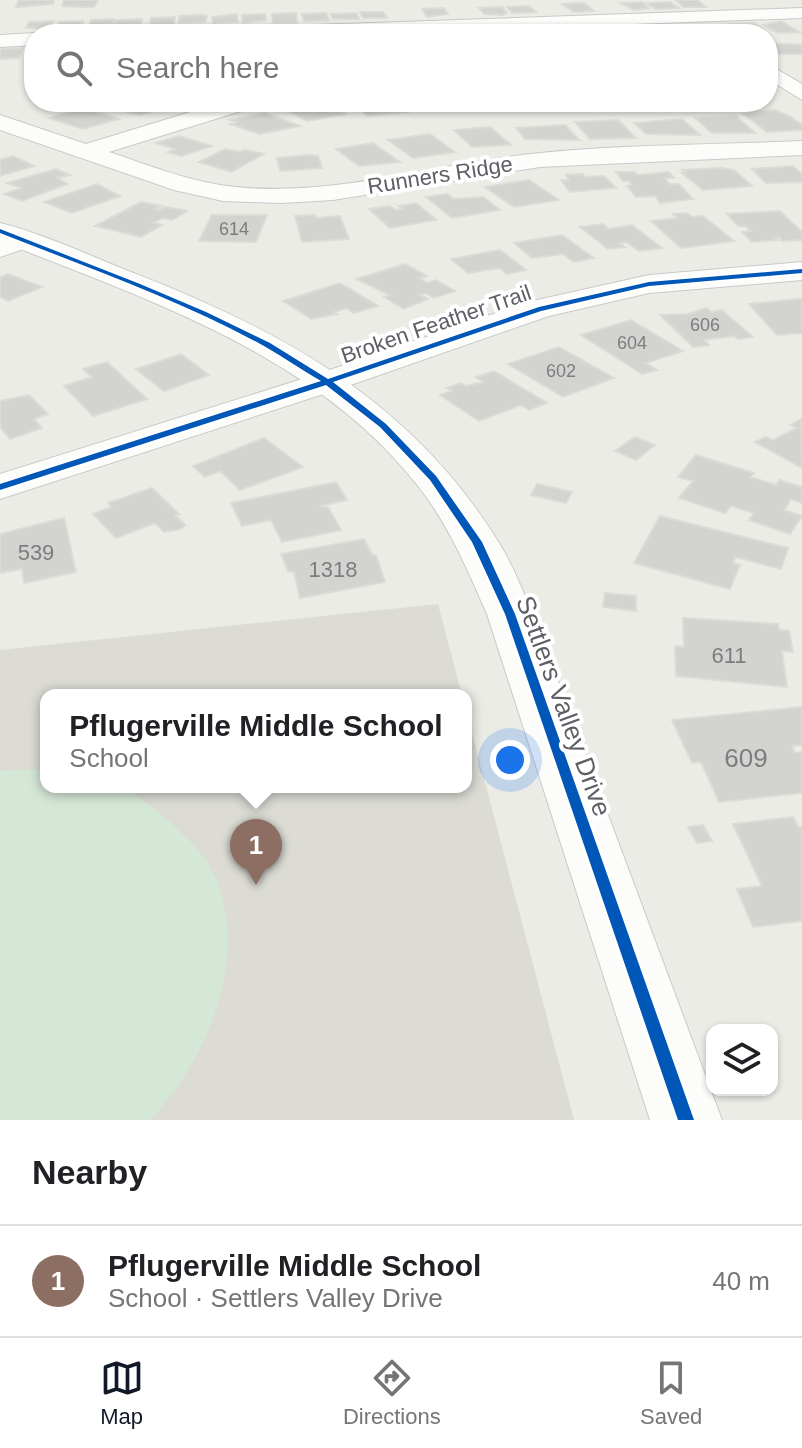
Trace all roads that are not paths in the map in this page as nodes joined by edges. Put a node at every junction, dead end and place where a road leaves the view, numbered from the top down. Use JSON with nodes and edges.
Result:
{"nodes":[{"id":1,"x":802,"y":13,"type":"edge"},
{"id":2,"x":691,"y":17,"type":"junction"},
{"id":3,"x":489,"y":24,"type":"edge"},
{"id":4,"x":701,"y":24,"type":"edge"},
{"id":5,"x":24,"y":40,"type":"edge"},
{"id":6,"x":0,"y":41,"type":"edge"},
{"id":7,"x":802,"y":68,"type":"edge"},
{"id":8,"x":778,"y":69,"type":"edge"},
{"id":9,"x":778,"y":77,"type":"edge"},
{"id":10,"x":802,"y":94,"type":"edge"},
{"id":11,"x":213,"y":112,"type":"edge"},
{"id":12,"x":0,"y":122,"type":"edge"},
{"id":13,"x":802,"y":148,"type":"edge"},
{"id":14,"x":83,"y":152,"type":"junction"},
{"id":15,"x":7,"y":240,"type":"edge"},
{"id":16,"x":802,"y":271,"type":"edge"},
{"id":17,"x":330,"y":381,"type":"junction"},
{"id":18,"x":0,"y":487,"type":"edge"},
{"id":19,"x":686,"y":1120,"type":"edge"}],
"edges":[{"from":1,"to":2,"type":"street"},
{"from":2,"to":3,"type":"street"},
{"from":2,"to":4,"type":"street"},
{"from":5,"to":6,"type":"street"},
{"from":7,"to":8,"type":"street"},
{"from":9,"to":10,"type":"street"},
{"from":11,"to":14,"type":"street"},
{"from":12,"to":14,"type":"street","name":"Runners Ridge"},
{"from":13,"to":14,"type":"street","name":"Runners Ridge"},
{"from":15,"to":17,"type":"street","name":"Settlers Valley Drive"},
{"from":16,"to":17,"type":"street","name":"Broken Feather Trail"},
{"from":17,"to":18,"type":"street","name":"Broken Feather Trail"},
{"from":17,"to":19,"type":"street","name":"Settlers Valley Drive"}]}
